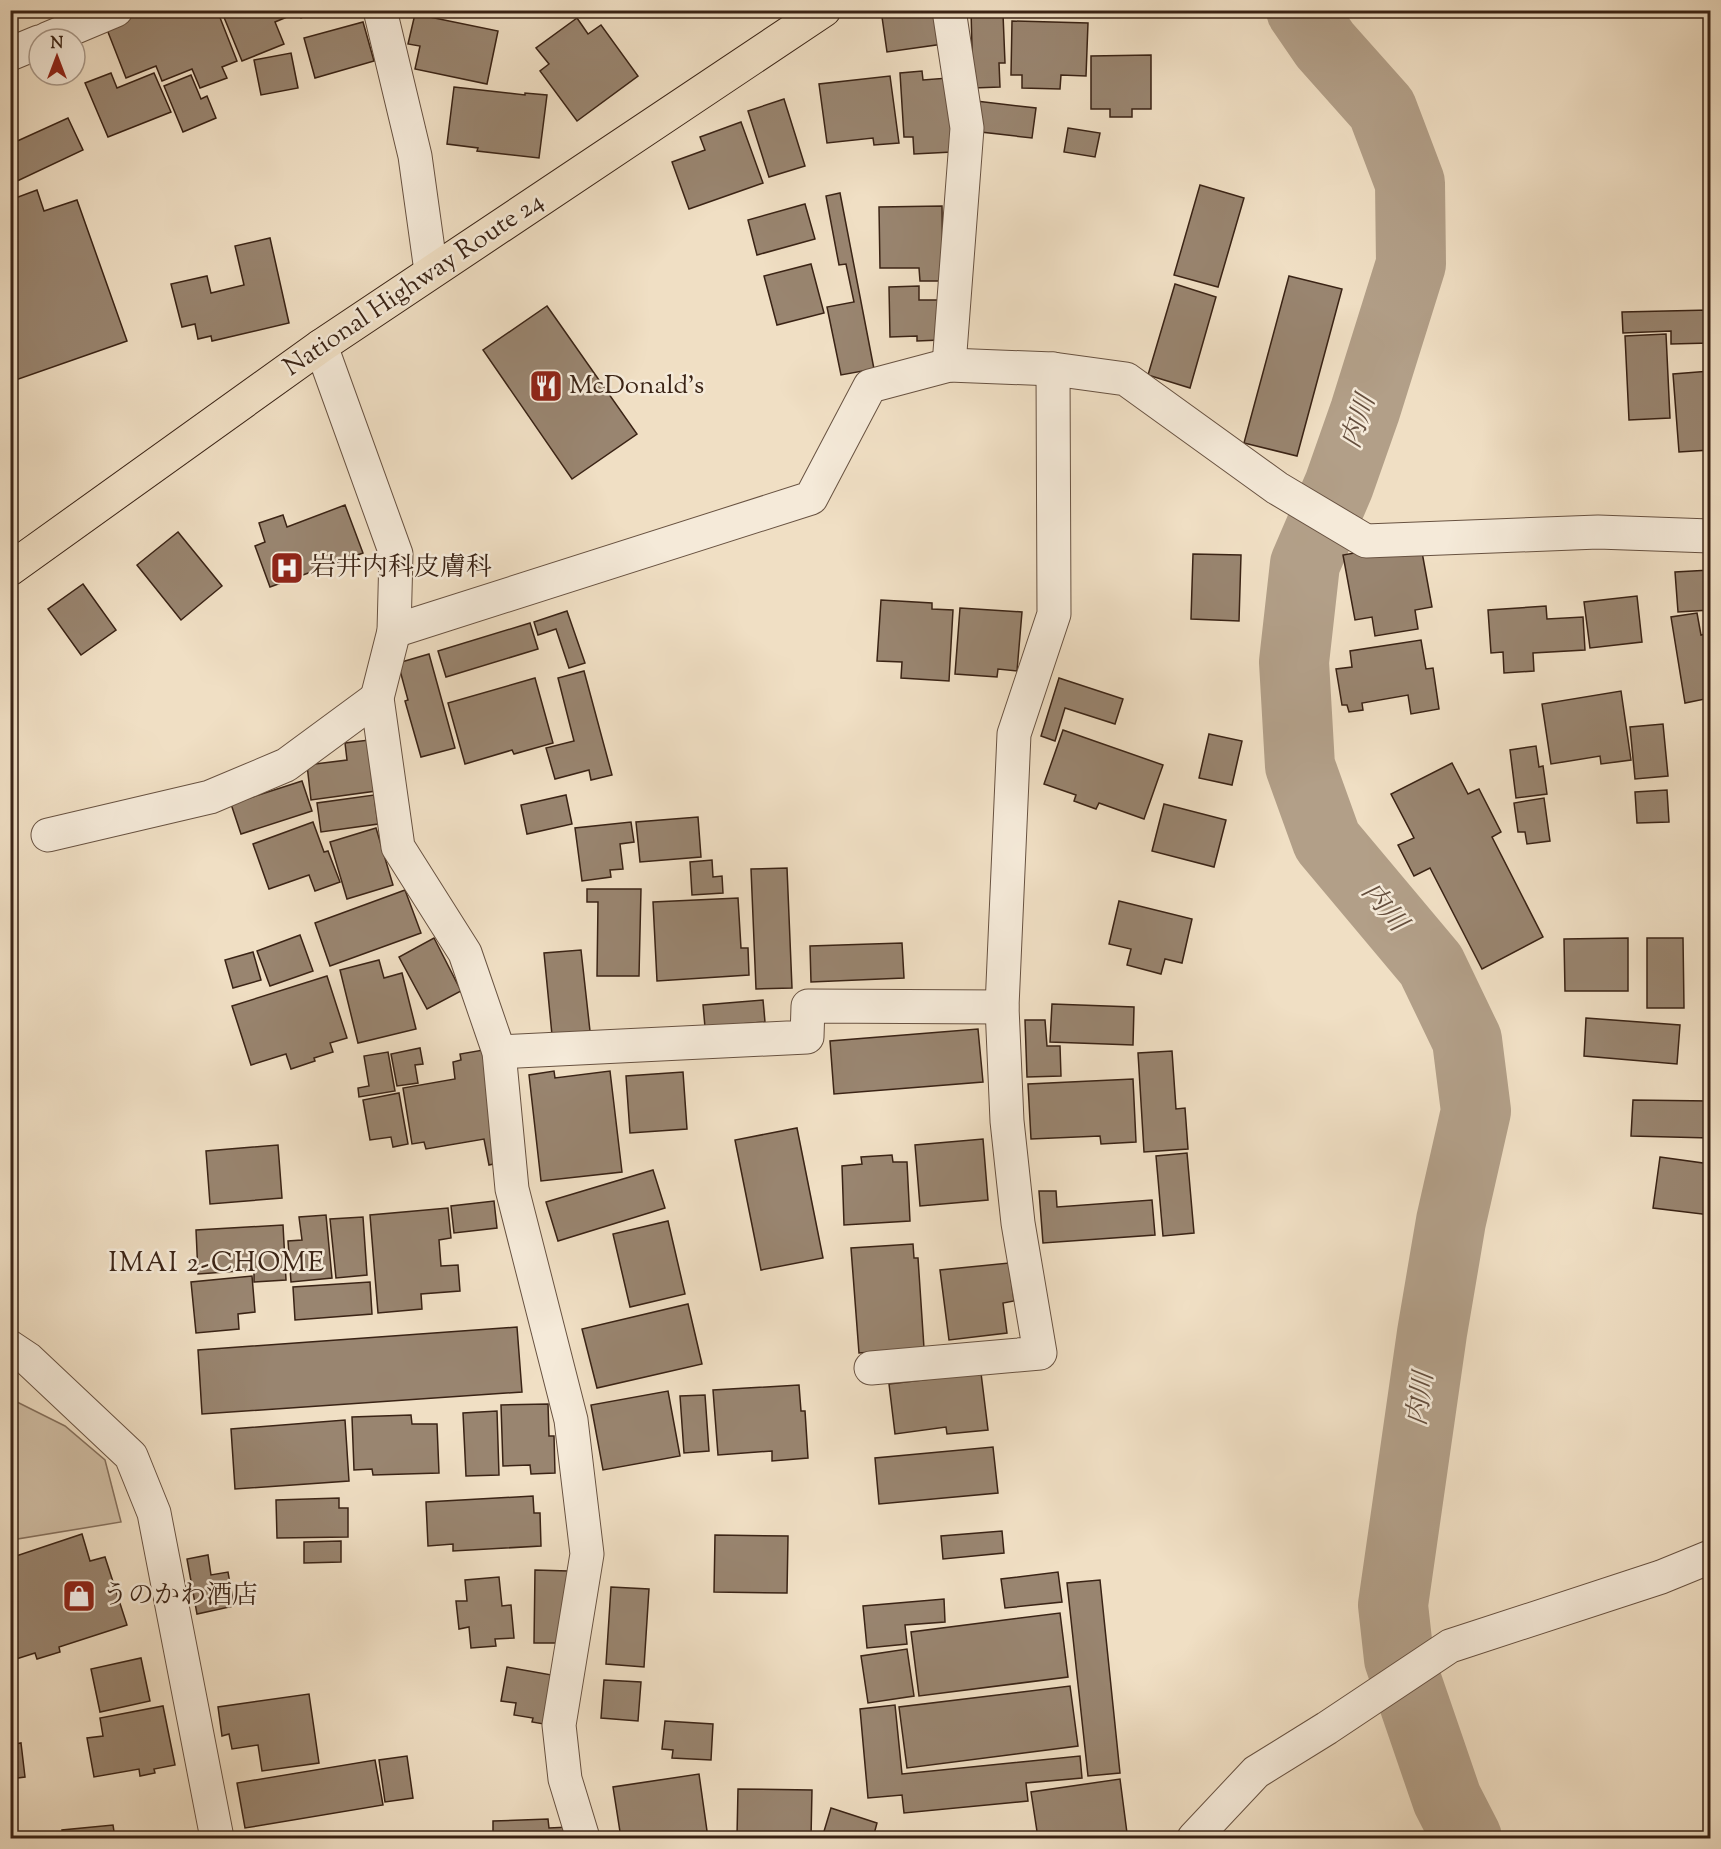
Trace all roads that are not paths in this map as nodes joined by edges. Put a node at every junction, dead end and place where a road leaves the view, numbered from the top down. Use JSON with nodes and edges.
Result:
{"nodes":[{"id":1,"x":116,"y":10,"type":"edge"},
{"id":2,"x":380,"y":10,"type":"edge"},
{"id":3,"x":824,"y":10,"type":"edge"},
{"id":4,"x":949,"y":10,"type":"edge"},
{"id":5,"x":76,"y":27,"type":"edge"},
{"id":6,"x":27,"y":47,"type":"edge"},
{"id":7,"x":10,"y":54,"type":"edge"},
{"id":8,"x":432,"y":271,"type":"junction"},
{"id":9,"x":321,"y":346,"type":"junction"},
{"id":10,"x":949,"y":365,"type":"junction"},
{"id":11,"x":1053,"y":369,"type":"junction"},
{"id":12,"x":1710,"y":536,"type":"edge"},
{"id":13,"x":10,"y":568,"type":"edge"},
{"id":14,"x":394,"y":631,"type":"junction"},
{"id":15,"x":377,"y":698,"type":"junction"},
{"id":16,"x":48,"y":835,"type":"dead end"},
{"id":17,"x":1002,"y":1007,"type":"junction"},
{"id":18,"x":499,"y":1052,"type":"junction"},
{"id":19,"x":10,"y":1347,"type":"edge"},
{"id":20,"x":872,"y":1368,"type":"dead end"},
{"id":21,"x":1710,"y":1557,"type":"edge"},
{"id":22,"x":217,"y":1839,"type":"edge"},
{"id":23,"x":583,"y":1839,"type":"edge"},
{"id":24,"x":1194,"y":1839,"type":"edge"}],
"edges":[{"from":1,"to":5,"type":"street"},
{"from":2,"to":8,"type":"street"},
{"from":3,"to":8,"type":"highway","name":"National Highway Route 24"},
{"from":4,"to":10,"type":"street"},
{"from":6,"to":7,"type":"street"},
{"from":8,"to":9,"type":"highway","name":"National Highway Route 24"},
{"from":9,"to":13,"type":"highway","name":"National Highway Route 24"},
{"from":9,"to":14,"type":"street"},
{"from":10,"to":11,"type":"street"},
{"from":10,"to":14,"type":"street"},
{"from":11,"to":12,"type":"street"},
{"from":11,"to":17,"type":"street"},
{"from":14,"to":15,"type":"street"},
{"from":15,"to":16,"type":"street"},
{"from":15,"to":18,"type":"street"},
{"from":17,"to":18,"type":"street"},
{"from":17,"to":20,"type":"street"},
{"from":18,"to":23,"type":"street"},
{"from":19,"to":22,"type":"street"},
{"from":21,"to":24,"type":"street"}]}
